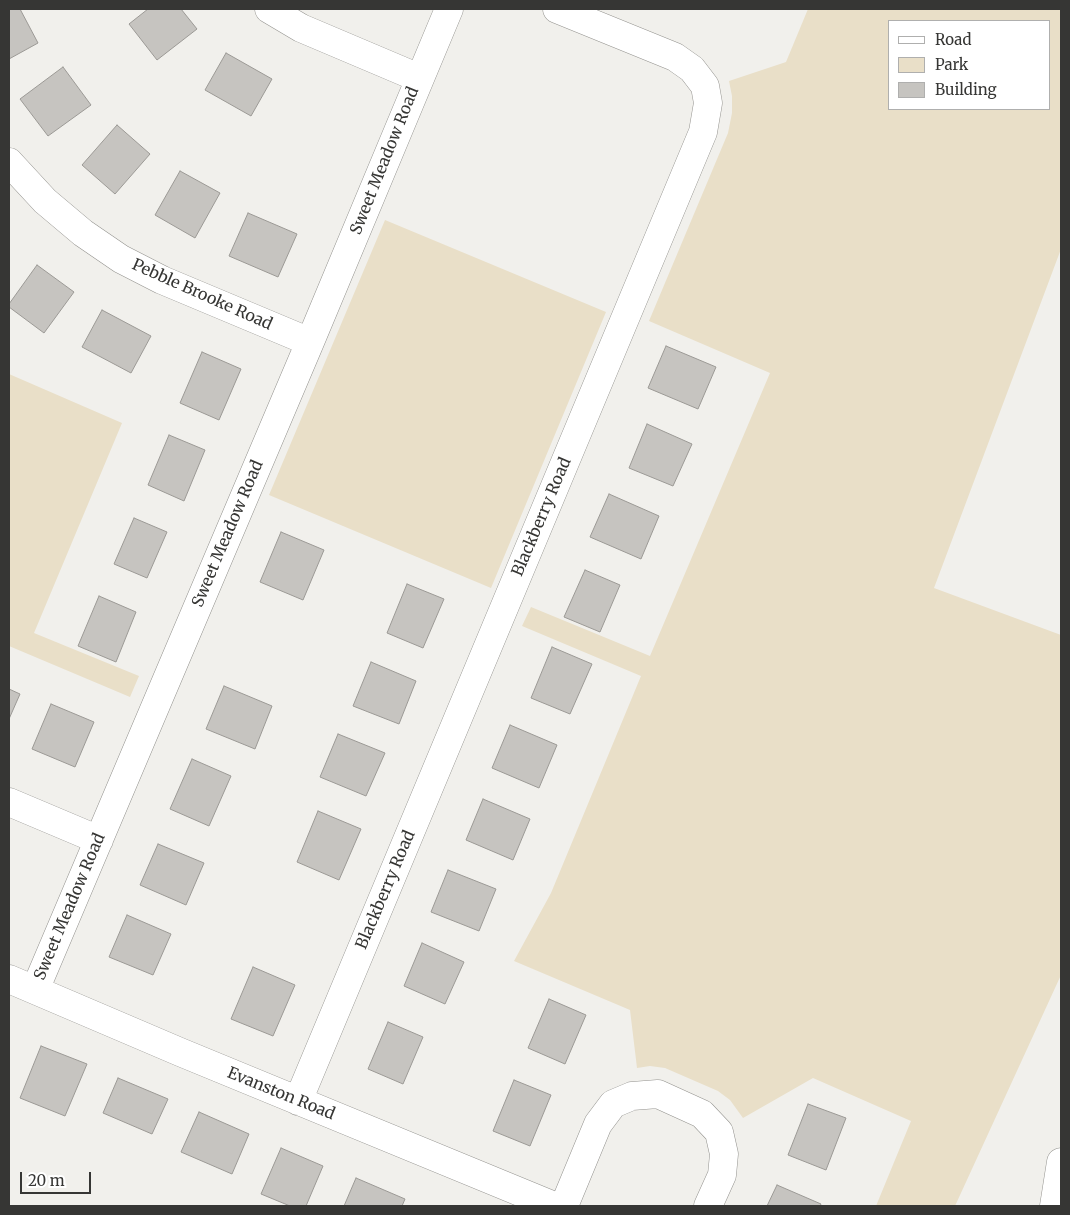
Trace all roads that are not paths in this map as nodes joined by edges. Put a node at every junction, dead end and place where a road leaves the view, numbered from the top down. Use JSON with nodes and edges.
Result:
{"nodes":[{"id":1,"x":269,"y":9,"type":"edge"},
{"id":2,"x":449,"y":9,"type":"edge"},
{"id":3,"x":557,"y":9,"type":"edge"},
{"id":4,"x":419,"y":78,"type":"junction"},
{"id":5,"x":9,"y":162,"type":"edge"},
{"id":6,"x":310,"y":342,"type":"junction"},
{"id":7,"x":9,"y":802,"type":"edge"},
{"id":8,"x":99,"y":840,"type":"junction"},
{"id":9,"x":9,"y":979,"type":"edge"},
{"id":10,"x":35,"y":990,"type":"junction"},
{"id":11,"x":298,"y":1101,"type":"junction"},
{"id":12,"x":1061,"y":1162,"type":"edge"},
{"id":13,"x":554,"y":1206,"type":"edge"},
{"id":14,"x":564,"y":1206,"type":"edge"},
{"id":15,"x":708,"y":1206,"type":"edge"},
{"id":16,"x":1054,"y":1206,"type":"edge"}],
"edges":[{"from":1,"to":4,"type":"street","name":"Sweet Meadow Road"},
{"from":2,"to":4,"type":"street","name":"Sweet Meadow Road"},
{"from":3,"to":11,"type":"street","name":"Blackberry Road"},
{"from":4,"to":6,"type":"street","name":"Sweet Meadow Road"},
{"from":5,"to":6,"type":"street","name":"Pebble Brooke Road"},
{"from":6,"to":8,"type":"street","name":"Sweet Meadow Road"},
{"from":7,"to":8,"type":"street"},
{"from":8,"to":10,"type":"street","name":"Sweet Meadow Road"},
{"from":9,"to":10,"type":"street","name":"Evanston Road"},
{"from":10,"to":11,"type":"street","name":"Evanston Road"},
{"from":11,"to":13,"type":"street","name":"Evanston Road"},
{"from":12,"to":16,"type":"street"},
{"from":14,"to":15,"type":"street"}]}
